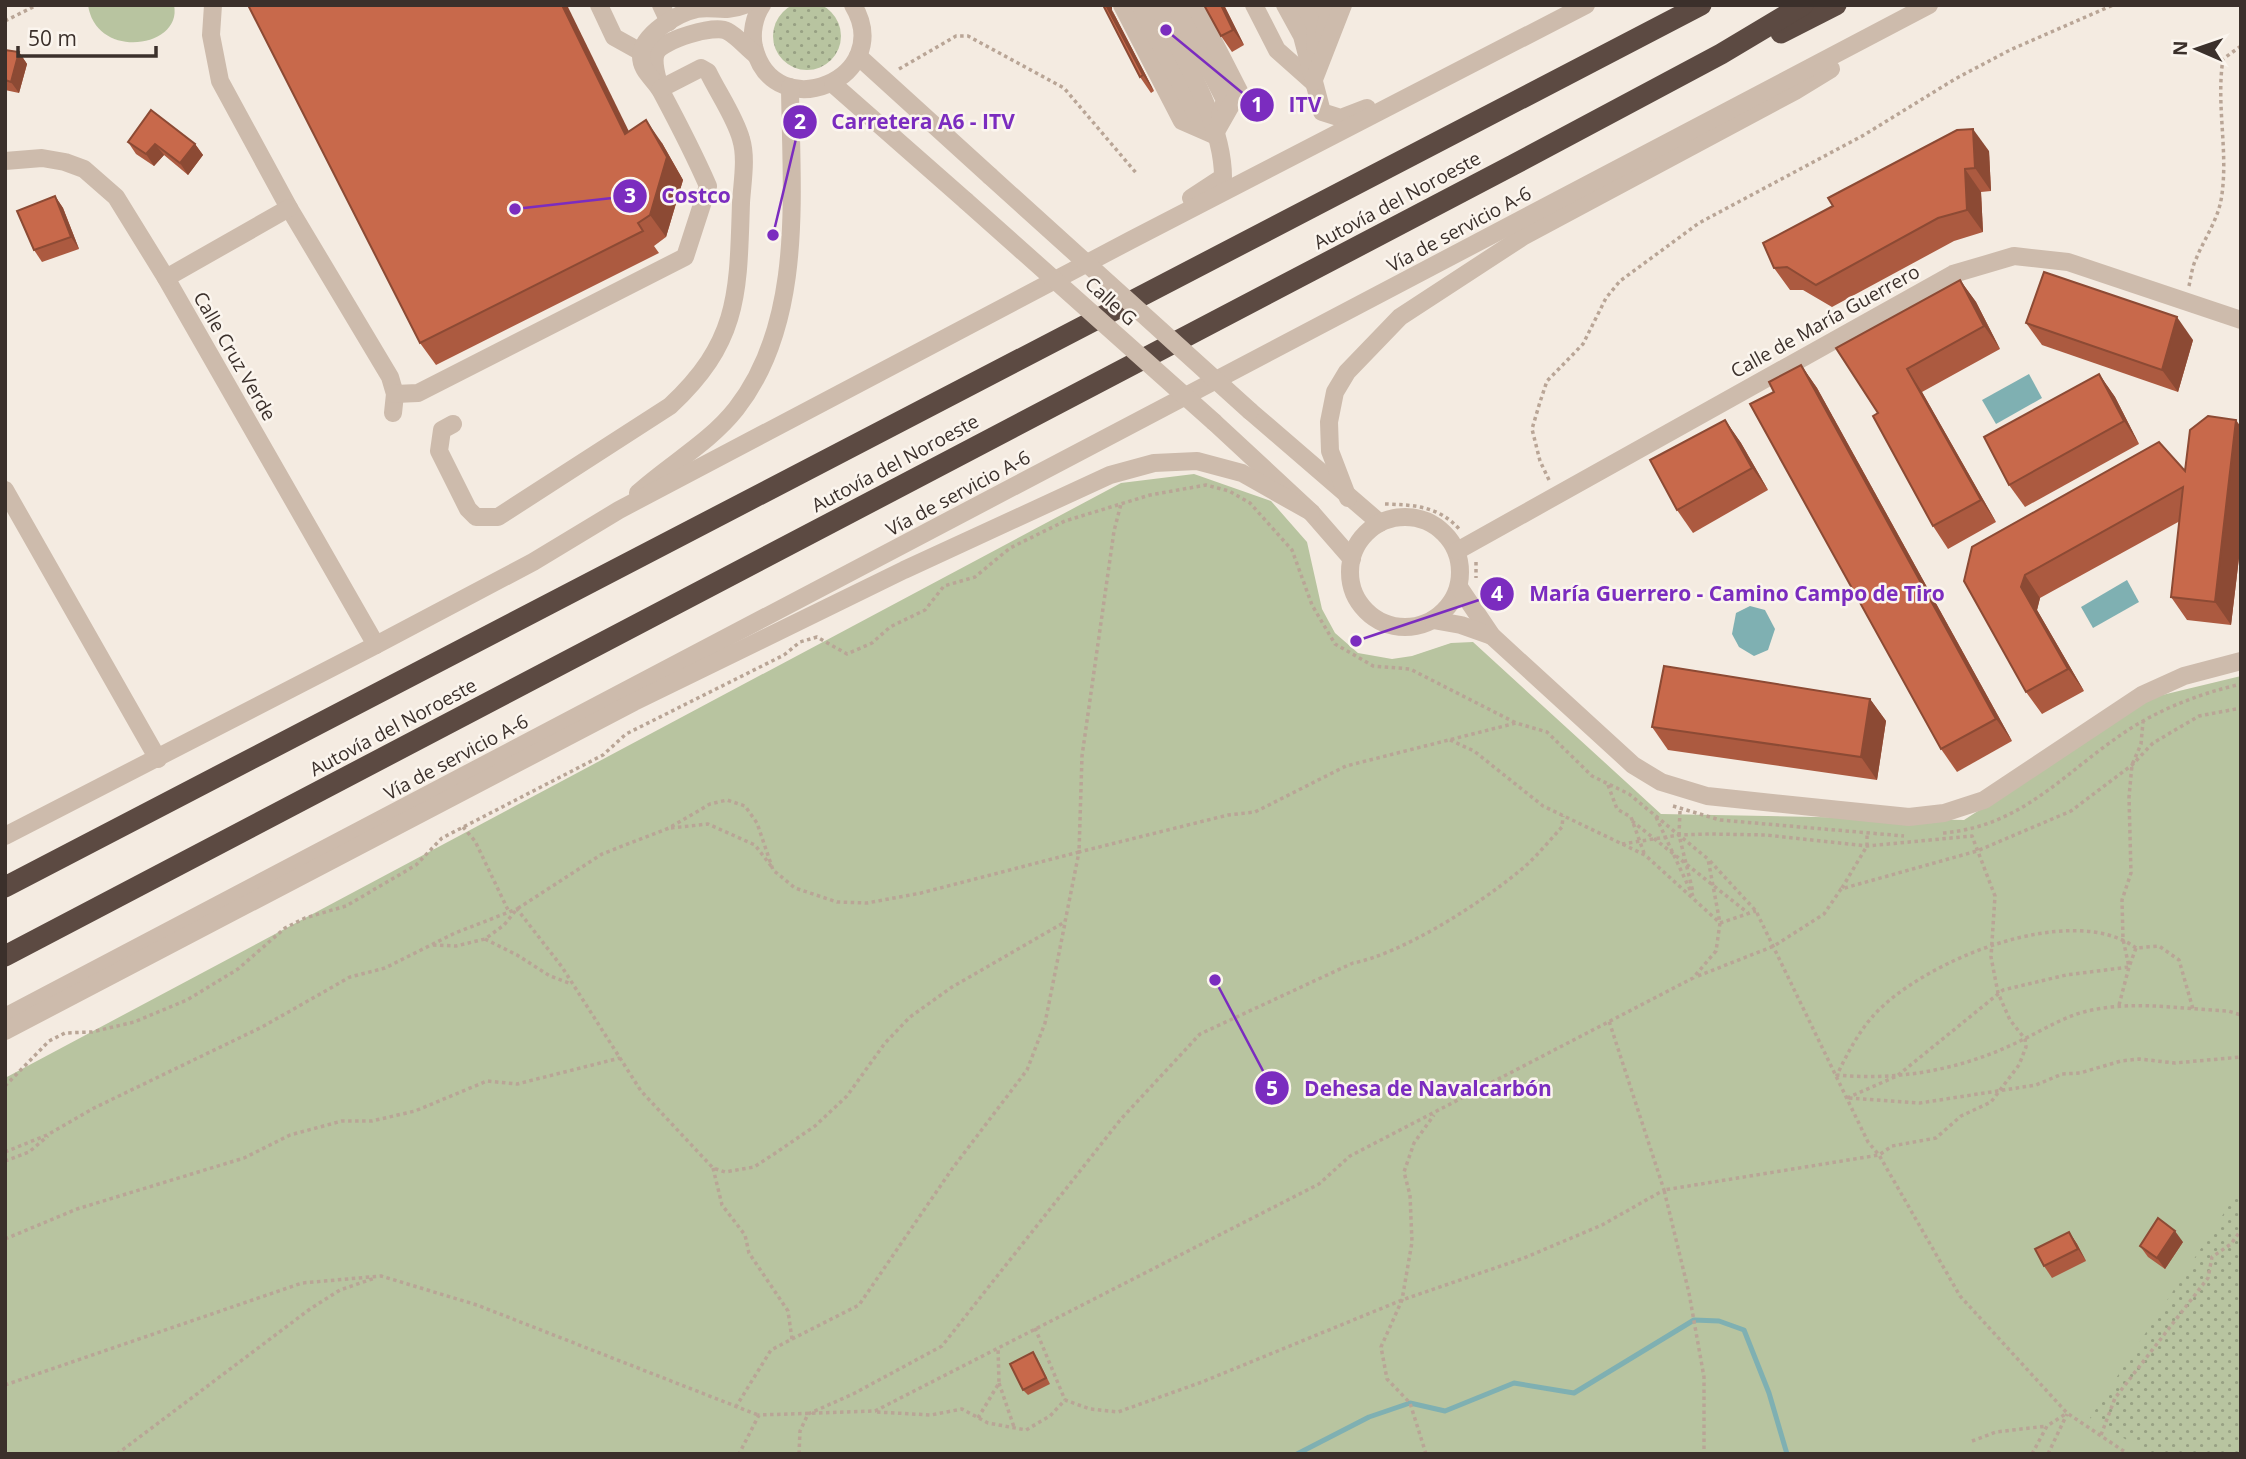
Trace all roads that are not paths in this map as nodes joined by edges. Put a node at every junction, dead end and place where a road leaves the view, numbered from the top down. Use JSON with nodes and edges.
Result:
{"nodes":[{"id":1,"x":213,"y":5,"type":"edge"},
{"id":2,"x":599,"y":5,"type":"edge"},
{"id":3,"x":661,"y":5,"type":"edge"},
{"id":4,"x":745,"y":5,"type":"edge"},
{"id":5,"x":762,"y":5,"type":"edge"},
{"id":6,"x":853,"y":5,"type":"edge"},
{"id":7,"x":1122,"y":5,"type":"edge"},
{"id":8,"x":1140,"y":5,"type":"edge"},
{"id":9,"x":1157,"y":5,"type":"edge"},
{"id":10,"x":1176,"y":5,"type":"edge"},
{"id":11,"x":1195,"y":5,"type":"edge"},
{"id":12,"x":1254,"y":5,"type":"edge"},
{"id":13,"x":1273,"y":5,"type":"edge"},
{"id":14,"x":1285,"y":5,"type":"edge"},
{"id":15,"x":1304,"y":5,"type":"edge"},
{"id":16,"x":1323,"y":5,"type":"edge"},
{"id":17,"x":1343,"y":5,"type":"edge"},
{"id":18,"x":1560,"y":5,"type":"edge"},
{"id":19,"x":1586,"y":5,"type":"edge"},
{"id":20,"x":1701,"y":5,"type":"edge"},
{"id":21,"x":1803,"y":5,"type":"edge"},
{"id":22,"x":1836,"y":5,"type":"edge"},
{"id":23,"x":1930,"y":5,"type":"edge"},
{"id":24,"x":669,"y":22,"type":"junction"},
{"id":25,"x":641,"y":52,"type":"junction"},
{"id":26,"x":756,"y":55,"type":"junction"},
{"id":27,"x":858,"y":56,"type":"junction"},
{"id":28,"x":1448,"y":77,"type":"junction"},
{"id":29,"x":1313,"y":82,"type":"junction"},
{"id":30,"x":832,"y":84,"type":"junction"},
{"id":31,"x":790,"y":87,"type":"junction"},
{"id":32,"x":660,"y":89,"type":"junction"},
{"id":33,"x":1214,"y":135,"type":"junction"},
{"id":34,"x":5,"y":161,"type":"edge"},
{"id":35,"x":289,"y":208,"type":"junction"},
{"id":36,"x":1131,"y":240,"type":"junction"},
{"id":37,"x":166,"y":278,"type":"junction"},
{"id":38,"x":2241,"y":320,"type":"edge"},
{"id":39,"x":395,"y":394,"type":"junction"},
{"id":40,"x":1067,"y":398,"type":"junction"},
{"id":41,"x":393,"y":413,"type":"dead end"},
{"id":42,"x":453,"y":424,"type":"dead end"},
{"id":43,"x":5,"y":490,"type":"edge"},
{"id":44,"x":1348,"y":498,"type":"junction"},
{"id":45,"x":619,"y":510,"type":"junction"},
{"id":46,"x":1311,"y":512,"type":"junction"},
{"id":47,"x":1380,"y":523,"type":"junction"},
{"id":48,"x":1457,"y":551,"type":"junction"},
{"id":49,"x":1352,"y":559,"type":"junction"},
{"id":50,"x":1459,"y":587,"type":"junction"},
{"id":51,"x":1433,"y":620,"type":"junction"},
{"id":52,"x":1492,"y":636,"type":"junction"},
{"id":53,"x":376,"y":645,"type":"junction"},
{"id":54,"x":2241,"y":661,"type":"edge"},
{"id":55,"x":158,"y":759,"type":"junction"},
{"id":56,"x":5,"y":836,"type":"edge"},
{"id":57,"x":5,"y":887,"type":"edge"},
{"id":58,"x":5,"y":958,"type":"edge"},
{"id":59,"x":5,"y":1017,"type":"edge"},
{"id":60,"x":5,"y":1031,"type":"edge"}],
"edges":[{"from":1,"to":35,"type":"street"},
{"from":2,"to":25,"type":"street"},
{"from":3,"to":24,"type":"street"},
{"from":4,"to":24,"type":"street"},
{"from":5,"to":26,"type":"street"},
{"from":6,"to":27,"type":"street"},
{"from":7,"to":33,"type":"street"},
{"from":8,"to":33,"type":"street"},
{"from":9,"to":33,"type":"street"},
{"from":10,"to":33,"type":"street"},
{"from":11,"to":33,"type":"street"},
{"from":12,"to":29,"type":"street"},
{"from":13,"to":29,"type":"street"},
{"from":14,"to":29,"type":"street"},
{"from":15,"to":29,"type":"street"},
{"from":16,"to":29,"type":"street"},
{"from":17,"to":29,"type":"street"},
{"from":18,"to":28,"type":"street"},
{"from":19,"to":28,"type":"street"},
{"from":20,"to":57,"type":"highway","name":"Autovía del Noroeste"},
{"from":21,"to":40,"type":"highway","name":"Autovía del Noroeste"},
{"from":22,"to":40,"type":"highway"},
{"from":23,"to":44,"type":"street"},
{"from":23,"to":59,"type":"street","name":"Vía de servicio A-6"},
{"from":24,"to":25,"type":"street"},
{"from":25,"to":32,"type":"street"},
{"from":26,"to":31,"type":"street"},
{"from":26,"to":32,"type":"street"},
{"from":27,"to":30,"type":"street"},
{"from":27,"to":44,"type":"street","name":"Calle G","bridge":true},
{"from":28,"to":29,"type":"street"},
{"from":28,"to":36,"type":"street"},
{"from":30,"to":31,"type":"street"},
{"from":30,"to":46,"type":"street","name":"Calle G","bridge":true},
{"from":31,"to":45,"type":"street"},
{"from":32,"to":39,"type":"street"},
{"from":32,"to":42,"type":"street"},
{"from":33,"to":36,"type":"street"},
{"from":34,"to":37,"type":"street","name":"Calle Cruz Verde"},
{"from":35,"to":37,"type":"street"},
{"from":35,"to":39,"type":"street"},
{"from":36,"to":45,"type":"street"},
{"from":37,"to":53,"type":"street","name":"Calle Cruz Verde"},
{"from":38,"to":48,"type":"street","name":"Calle de María Guerrero"},
{"from":39,"to":41,"type":"street"},
{"from":40,"to":58,"type":"highway","name":"Autovía del Noroeste"},
{"from":43,"to":55,"type":"street"},
{"from":44,"to":47,"type":"street","name":"Calle G"},
{"from":45,"to":53,"type":"street"},
{"from":46,"to":49,"type":"street","name":"Calle G"},
{"from":46,"to":60,"type":"street"},
{"from":47,"to":48,"type":"street"},
{"from":47,"to":49,"type":"street"},
{"from":48,"to":50,"type":"street"},
{"from":49,"to":51,"type":"street"},
{"from":50,"to":51,"type":"street"},
{"from":50,"to":52,"type":"street"},
{"from":51,"to":52,"type":"street"},
{"from":52,"to":54,"type":"street"},
{"from":53,"to":55,"type":"street"},
{"from":55,"to":56,"type":"street"}]}
